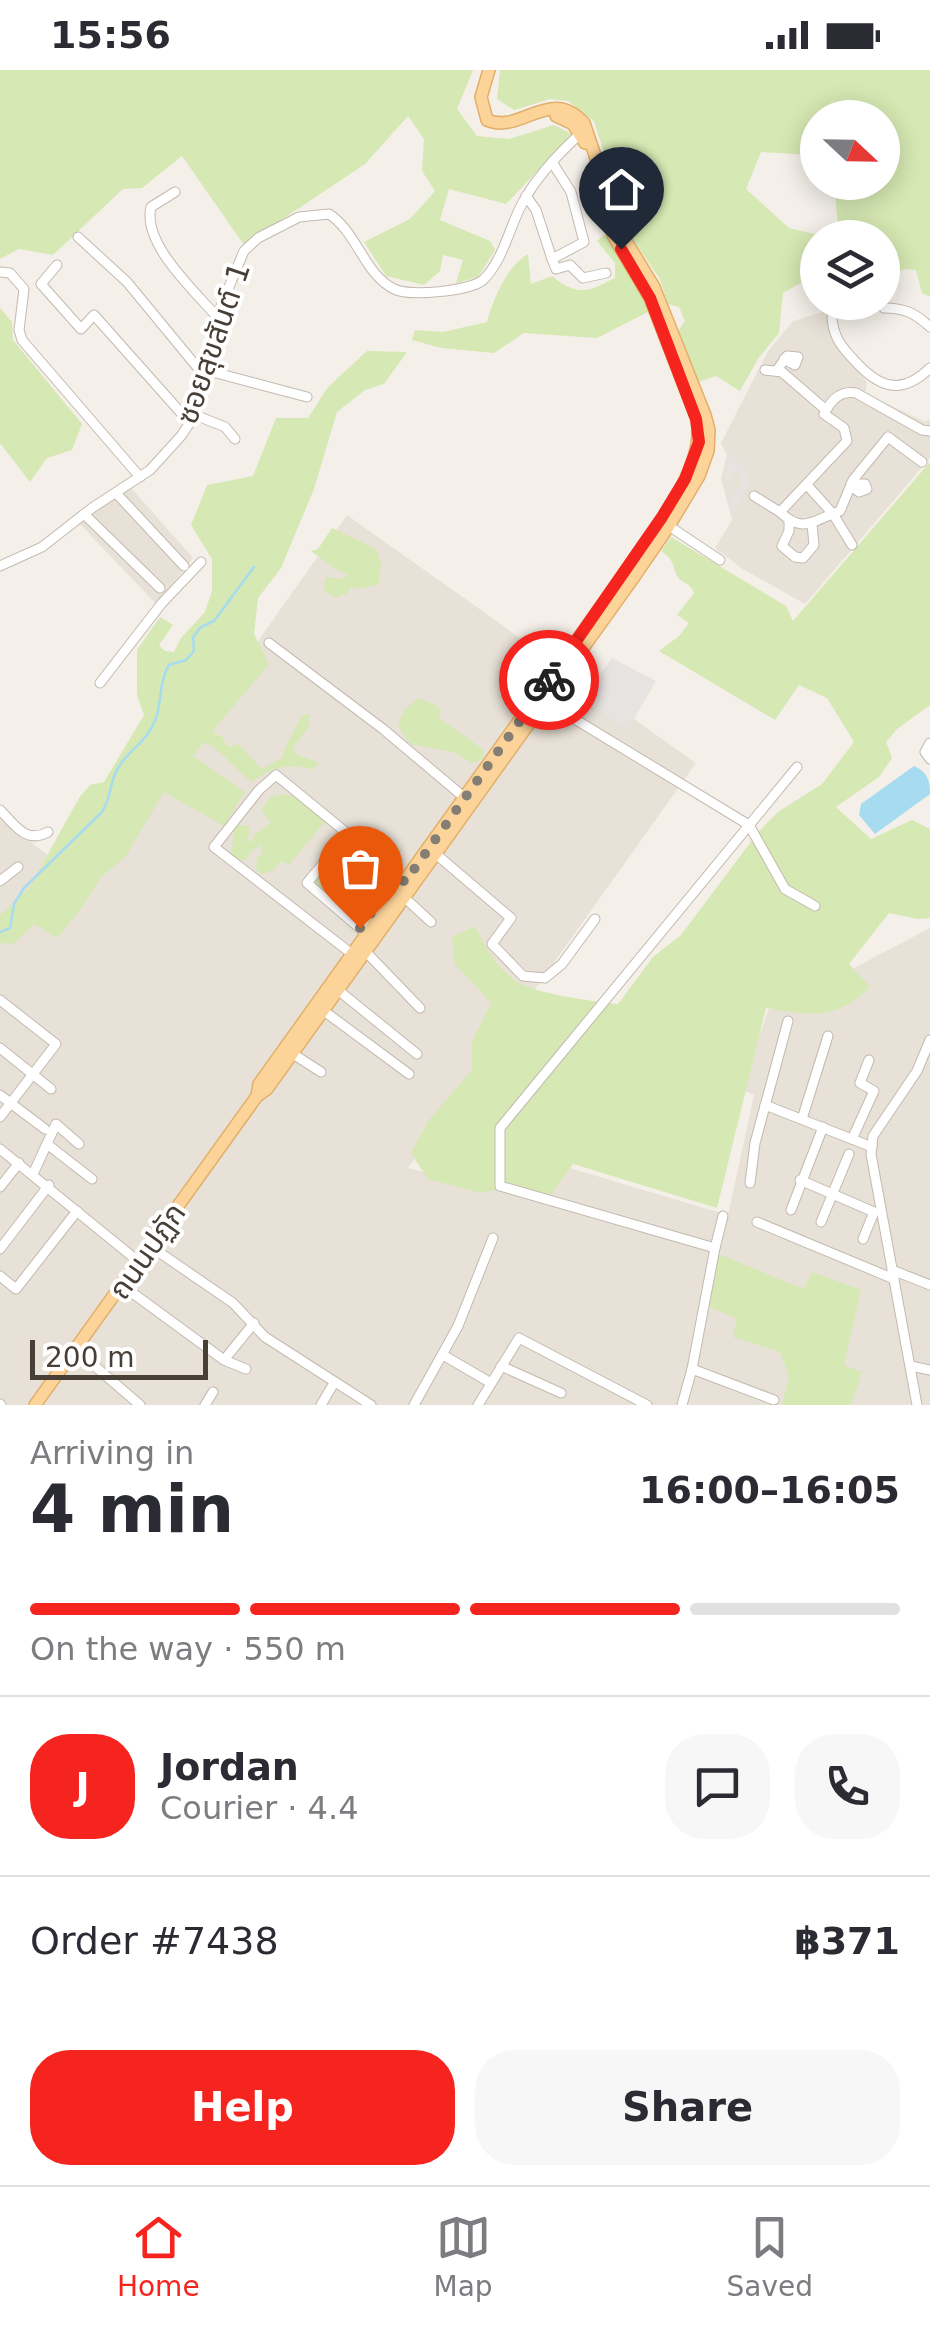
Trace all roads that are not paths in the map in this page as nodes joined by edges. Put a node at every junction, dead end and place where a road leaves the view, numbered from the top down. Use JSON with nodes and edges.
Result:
{"nodes":[{"id":1,"x":481,"y":70,"type":"edge"},
{"id":2,"x":489,"y":70,"type":"edge"},
{"id":3,"x":581,"y":133,"type":"junction"},
{"id":4,"x":552,"y":162,"type":"junction"},
{"id":5,"x":175,"y":192,"type":"dead end"},
{"id":6,"x":526,"y":196,"type":"junction"},
{"id":7,"x":78,"y":237,"type":"dead end"},
{"id":8,"x":552,"y":259,"type":"junction"},
{"id":9,"x":57,"y":264,"type":"dead end"},
{"id":10,"x":0,"y":272,"type":"edge"},
{"id":11,"x":606,"y":273,"type":"dead end"},
{"id":12,"x":900,"y":308,"type":"edge"},
{"id":13,"x":218,"y":317,"type":"junction"},
{"id":14,"x":832,"y":320,"type":"edge"},
{"id":15,"x":930,"y":327,"type":"edge"},
{"id":16,"x":784,"y":359,"type":"dead end"},
{"id":17,"x":930,"y":368,"type":"edge"},
{"id":18,"x":764,"y":370,"type":"dead end"},
{"id":19,"x":777,"y":370,"type":"junction"},
{"id":20,"x":204,"y":372,"type":"junction"},
{"id":21,"x":307,"y":397,"type":"dead end"},
{"id":22,"x":826,"y":410,"type":"junction"},
{"id":23,"x":192,"y":419,"type":"junction"},
{"id":24,"x":930,"y":431,"type":"edge"},
{"id":25,"x":235,"y":439,"type":"dead end"},
{"id":26,"x":704,"y":443,"type":"junction"},
{"id":27,"x":922,"y":462,"type":"dead end"},
{"id":28,"x":140,"y":477,"type":"junction"},
{"id":29,"x":807,"y":485,"type":"junction"},
{"id":30,"x":116,"y":493,"type":"junction"},
{"id":31,"x":754,"y":496,"type":"dead end"},
{"id":32,"x":779,"y":510,"type":"junction"},
{"id":33,"x":84,"y":514,"type":"junction"},
{"id":34,"x":833,"y":514,"type":"junction"},
{"id":35,"x":789,"y":521,"type":"junction"},
{"id":36,"x":812,"y":524,"type":"junction"},
{"id":37,"x":669,"y":526,"type":"junction"},
{"id":38,"x":852,"y":545,"type":"dead end"},
{"id":39,"x":720,"y":560,"type":"dead end"},
{"id":40,"x":201,"y":562,"type":"dead end"},
{"id":41,"x":0,"y":566,"type":"edge"},
{"id":42,"x":184,"y":566,"type":"dead end"},
{"id":43,"x":160,"y":588,"type":"dead end"},
{"id":44,"x":270,"y":643,"type":"dead end"},
{"id":45,"x":100,"y":683,"type":"dead end"},
{"id":46,"x":552,"y":683,"type":"junction"},
{"id":47,"x":546,"y":701,"type":"junction"},
{"id":48,"x":930,"y":744,"type":"edge"},
{"id":49,"x":930,"y":759,"type":"edge"},
{"id":50,"x":798,"y":766,"type":"dead end"},
{"id":51,"x":466,"y":798,"type":"junction"},
{"id":52,"x":0,"y":810,"type":"edge"},
{"id":53,"x":749,"y":825,"type":"junction"},
{"id":54,"x":48,"y":832,"type":"dead end"},
{"id":55,"x":348,"y":834,"type":"junction"},
{"id":56,"x":437,"y":855,"type":"junction"},
{"id":57,"x":18,"y":868,"type":"dead end"},
{"id":58,"x":402,"y":879,"type":"junction"},
{"id":59,"x":0,"y":880,"type":"edge"},
{"id":60,"x":406,"y":899,"type":"junction"},
{"id":61,"x":815,"y":906,"type":"dead end"},
{"id":62,"x":595,"y":918,"type":"dead end"},
{"id":63,"x":431,"y":922,"type":"dead end"},
{"id":64,"x":364,"y":931,"type":"junction"},
{"id":65,"x":366,"y":953,"type":"junction"},
{"id":66,"x":352,"y":954,"type":"junction"},
{"id":67,"x":338,"y":990,"type":"junction"},
{"id":68,"x":0,"y":1000,"type":"edge"},
{"id":69,"x":420,"y":1008,"type":"dead end"},
{"id":70,"x":324,"y":1010,"type":"junction"},
{"id":71,"x":788,"y":1021,"type":"dead end"},
{"id":72,"x":828,"y":1036,"type":"dead end"},
{"id":73,"x":930,"y":1040,"type":"edge"},
{"id":74,"x":0,"y":1048,"type":"edge"},
{"id":75,"x":293,"y":1054,"type":"junction"},
{"id":76,"x":417,"y":1054,"type":"dead end"},
{"id":77,"x":869,"y":1060,"type":"dead end"},
{"id":78,"x":322,"y":1072,"type":"dead end"},
{"id":79,"x":32,"y":1074,"type":"junction"},
{"id":80,"x":409,"y":1074,"type":"dead end"},
{"id":81,"x":50,"y":1089,"type":"dead end"},
{"id":82,"x":0,"y":1095,"type":"edge"},
{"id":83,"x":258,"y":1096,"type":"junction"},
{"id":84,"x":10,"y":1103,"type":"junction"},
{"id":85,"x":765,"y":1105,"type":"junction"},
{"id":86,"x":0,"y":1117,"type":"edge"},
{"id":87,"x":802,"y":1119,"type":"junction"},
{"id":88,"x":822,"y":1127,"type":"junction"},
{"id":89,"x":44,"y":1129,"type":"dead end"},
{"id":90,"x":852,"y":1139,"type":"junction"},
{"id":91,"x":47,"y":1144,"type":"junction"},
{"id":92,"x":79,"y":1144,"type":"dead end"},
{"id":93,"x":872,"y":1147,"type":"junction"},
{"id":94,"x":0,"y":1148,"type":"edge"},
{"id":95,"x":849,"y":1154,"type":"dead end"},
{"id":96,"x":18,"y":1163,"type":"junction"},
{"id":97,"x":33,"y":1174,"type":"junction"},
{"id":98,"x":92,"y":1179,"type":"dead end"},
{"id":99,"x":800,"y":1180,"type":"junction"},
{"id":100,"x":750,"y":1183,"type":"dead end"},
{"id":101,"x":48,"y":1186,"type":"junction"},
{"id":102,"x":0,"y":1187,"type":"edge"},
{"id":103,"x":832,"y":1194,"type":"junction"},
{"id":104,"x":792,"y":1210,"type":"dead end"},
{"id":105,"x":77,"y":1211,"type":"junction"},
{"id":106,"x":723,"y":1216,"type":"dead end"},
{"id":107,"x":756,"y":1222,"type":"dead end"},
{"id":108,"x":821,"y":1222,"type":"dead end"},
{"id":109,"x":493,"y":1238,"type":"dead end"},
{"id":110,"x":862,"y":1239,"type":"dead end"},
{"id":111,"x":150,"y":1246,"type":"junction"},
{"id":112,"x":0,"y":1248,"type":"edge"},
{"id":113,"x":715,"y":1248,"type":"junction"},
{"id":114,"x":139,"y":1262,"type":"junction"},
{"id":115,"x":893,"y":1274,"type":"junction"},
{"id":116,"x":0,"y":1276,"type":"edge"},
{"id":117,"x":930,"y":1285,"type":"edge"},
{"id":118,"x":123,"y":1286,"type":"junction"},
{"id":119,"x":254,"y":1323,"type":"junction"},
{"id":120,"x":76,"y":1350,"type":"junction"},
{"id":121,"x":443,"y":1355,"type":"junction"},
{"id":122,"x":224,"y":1360,"type":"junction"},
{"id":123,"x":501,"y":1366,"type":"junction"},
{"id":124,"x":911,"y":1366,"type":"junction"},
{"id":125,"x":246,"y":1369,"type":"dead end"},
{"id":126,"x":692,"y":1370,"type":"junction"},
{"id":127,"x":930,"y":1370,"type":"edge"},
{"id":128,"x":334,"y":1383,"type":"junction"},
{"id":129,"x":491,"y":1383,"type":"junction"},
{"id":130,"x":213,"y":1392,"type":"dead end"},
{"id":131,"x":561,"y":1393,"type":"dead end"},
{"id":132,"x":774,"y":1400,"type":"dead end"},
{"id":133,"x":35,"y":1405,"type":"edge"},
{"id":134,"x":140,"y":1405,"type":"edge"},
{"id":135,"x":204,"y":1405,"type":"edge"},
{"id":136,"x":320,"y":1405,"type":"edge"},
{"id":137,"x":370,"y":1405,"type":"edge"},
{"id":138,"x":414,"y":1405,"type":"edge"},
{"id":139,"x":478,"y":1405,"type":"edge"},
{"id":140,"x":647,"y":1405,"type":"edge"},
{"id":141,"x":682,"y":1405,"type":"edge"},
{"id":142,"x":917,"y":1405,"type":"edge"}],
"edges":[{"from":1,"to":3,"type":"main road"},
{"from":2,"to":26,"type":"main road"},
{"from":3,"to":4,"type":"street","name":"ซอยสุขสันต์ 1"},
{"from":3,"to":26,"type":"main road"},
{"from":4,"to":6,"type":"street","name":"ซอยสุขสันต์ 1"},
{"from":4,"to":8,"type":"street"},
{"from":5,"to":13,"type":"street"},
{"from":6,"to":8,"type":"street"},
{"from":6,"to":13,"type":"street","name":"ซอยสุขสันต์ 1"},
{"from":7,"to":20,"type":"street"},
{"from":8,"to":11,"type":"street"},
{"from":9,"to":23,"type":"street"},
{"from":10,"to":28,"type":"street"},
{"from":12,"to":15,"type":"street"},
{"from":13,"to":20,"type":"street","name":"ซอยสุขสันต์ 1"},
{"from":14,"to":17,"type":"street"},
{"from":16,"to":19,"type":"street"},
{"from":18,"to":19,"type":"street"},
{"from":19,"to":22,"type":"street"},
{"from":20,"to":21,"type":"street"},
{"from":20,"to":23,"type":"street","name":"ซอยสุขสันต์ 1"},
{"from":22,"to":24,"type":"street"},
{"from":22,"to":29,"type":"street"},
{"from":23,"to":25,"type":"street"},
{"from":23,"to":28,"type":"street","name":"ซอยสุขสันต์ 1"},
{"from":26,"to":37,"type":"main road","name":"ถนนปฏัก"},
{"from":26,"to":46,"type":"main road","name":"ถนนปฏัก"},
{"from":27,"to":34,"type":"street"},
{"from":28,"to":30,"type":"street","name":"ซอยสุขสันต์ 1"},
{"from":29,"to":32,"type":"street"},
{"from":29,"to":34,"type":"street"},
{"from":30,"to":33,"type":"street","name":"ซอยสุขสันต์ 1"},
{"from":30,"to":42,"type":"street"},
{"from":31,"to":32,"type":"street"},
{"from":32,"to":35,"type":"street"},
{"from":33,"to":41,"type":"street","name":"ซอยสุขสันต์ 1"},
{"from":33,"to":43,"type":"street"},
{"from":34,"to":36,"type":"street"},
{"from":34,"to":38,"type":"street"},
{"from":35,"to":36,"type":"street"},
{"from":35,"to":36,"type":"street"},
{"from":37,"to":39,"type":"street"},
{"from":37,"to":46,"type":"main road","name":"ถนนปฏัก"},
{"from":40,"to":45,"type":"street"},
{"from":44,"to":51,"type":"street"},
{"from":46,"to":47,"type":"main road","name":"ถนนปฏัก"},
{"from":46,"to":51,"type":"main road","name":"ถนนปฏัก"},
{"from":47,"to":53,"type":"street"},
{"from":47,"to":56,"type":"main road","name":"ถนนปฏัก"},
{"from":48,"to":49,"type":"street"},
{"from":50,"to":53,"type":"street"},
{"from":51,"to":58,"type":"main road","name":"ถนนปฏัก"},
{"from":52,"to":54,"type":"street"},
{"from":53,"to":61,"type":"street"},
{"from":53,"to":113,"type":"street"},
{"from":55,"to":58,"type":"street"},
{"from":55,"to":64,"type":"street"},
{"from":55,"to":66,"type":"street"},
{"from":56,"to":60,"type":"main road","name":"ถนนปฏัก"},
{"from":56,"to":62,"type":"street"},
{"from":57,"to":59,"type":"street"},
{"from":58,"to":64,"type":"main road","name":"ถนนปฏัก"},
{"from":60,"to":63,"type":"street"},
{"from":60,"to":65,"type":"main road","name":"ถนนปฏัก"},
{"from":64,"to":66,"type":"main road","name":"ถนนปฏัก"},
{"from":65,"to":67,"type":"main road","name":"ถนนปฏัก"},
{"from":65,"to":69,"type":"street"},
{"from":66,"to":83,"type":"main road","name":"ถนนปฏัก"},
{"from":67,"to":70,"type":"main road","name":"ถนนปฏัก"},
{"from":67,"to":76,"type":"street"},
{"from":68,"to":79,"type":"street"},
{"from":70,"to":75,"type":"main road","name":"ถนนปฏัก"},
{"from":70,"to":80,"type":"street"},
{"from":71,"to":85,"type":"street"},
{"from":72,"to":87,"type":"street"},
{"from":73,"to":93,"type":"street"},
{"from":74,"to":79,"type":"street"},
{"from":75,"to":78,"type":"street"},
{"from":75,"to":83,"type":"main road","name":"ถนนปฏัก"},
{"from":77,"to":90,"type":"street"},
{"from":79,"to":81,"type":"street"},
{"from":79,"to":84,"type":"street"},
{"from":82,"to":84,"type":"street"},
{"from":83,"to":111,"type":"main road","name":"ถนนปฏัก"},
{"from":84,"to":86,"type":"street"},
{"from":84,"to":89,"type":"street"},
{"from":85,"to":87,"type":"street"},
{"from":85,"to":100,"type":"street"},
{"from":87,"to":88,"type":"street"},
{"from":88,"to":90,"type":"street"},
{"from":88,"to":99,"type":"street"},
{"from":90,"to":93,"type":"street"},
{"from":91,"to":92,"type":"street"},
{"from":91,"to":97,"type":"street"},
{"from":91,"to":98,"type":"street"},
{"from":93,"to":115,"type":"street"},
{"from":94,"to":96,"type":"street"},
{"from":95,"to":103,"type":"street"},
{"from":96,"to":97,"type":"street"},
{"from":96,"to":102,"type":"street"},
{"from":97,"to":101,"type":"street"},
{"from":99,"to":103,"type":"street"},
{"from":99,"to":104,"type":"street"},
{"from":101,"to":105,"type":"street"},
{"from":101,"to":112,"type":"street"},
{"from":103,"to":108,"type":"street"},
{"from":103,"to":110,"type":"street"},
{"from":105,"to":114,"type":"street"},
{"from":105,"to":116,"type":"street"},
{"from":106,"to":113,"type":"street"},
{"from":107,"to":115,"type":"street"},
{"from":109,"to":121,"type":"street"},
{"from":111,"to":114,"type":"main road","name":"ถนนปฏัก"},
{"from":111,"to":119,"type":"street"},
{"from":113,"to":126,"type":"street"},
{"from":114,"to":118,"type":"main road","name":"ถนนปฏัก"},
{"from":115,"to":117,"type":"street"},
{"from":115,"to":124,"type":"street"},
{"from":118,"to":120,"type":"main road","name":"ถนนปฏัก"},
{"from":118,"to":122,"type":"street"},
{"from":119,"to":122,"type":"street"},
{"from":119,"to":128,"type":"street"},
{"from":120,"to":133,"type":"main road","name":"ถนนปฏัก"},
{"from":120,"to":134,"type":"street"},
{"from":121,"to":129,"type":"street"},
{"from":121,"to":138,"type":"street"},
{"from":122,"to":125,"type":"street"},
{"from":123,"to":129,"type":"street"},
{"from":123,"to":131,"type":"street"},
{"from":123,"to":140,"type":"street"},
{"from":124,"to":127,"type":"street"},
{"from":124,"to":142,"type":"street"},
{"from":126,"to":132,"type":"street"},
{"from":126,"to":141,"type":"street"},
{"from":128,"to":136,"type":"street"},
{"from":128,"to":137,"type":"street"},
{"from":129,"to":139,"type":"street"},
{"from":130,"to":135,"type":"street"}]}
